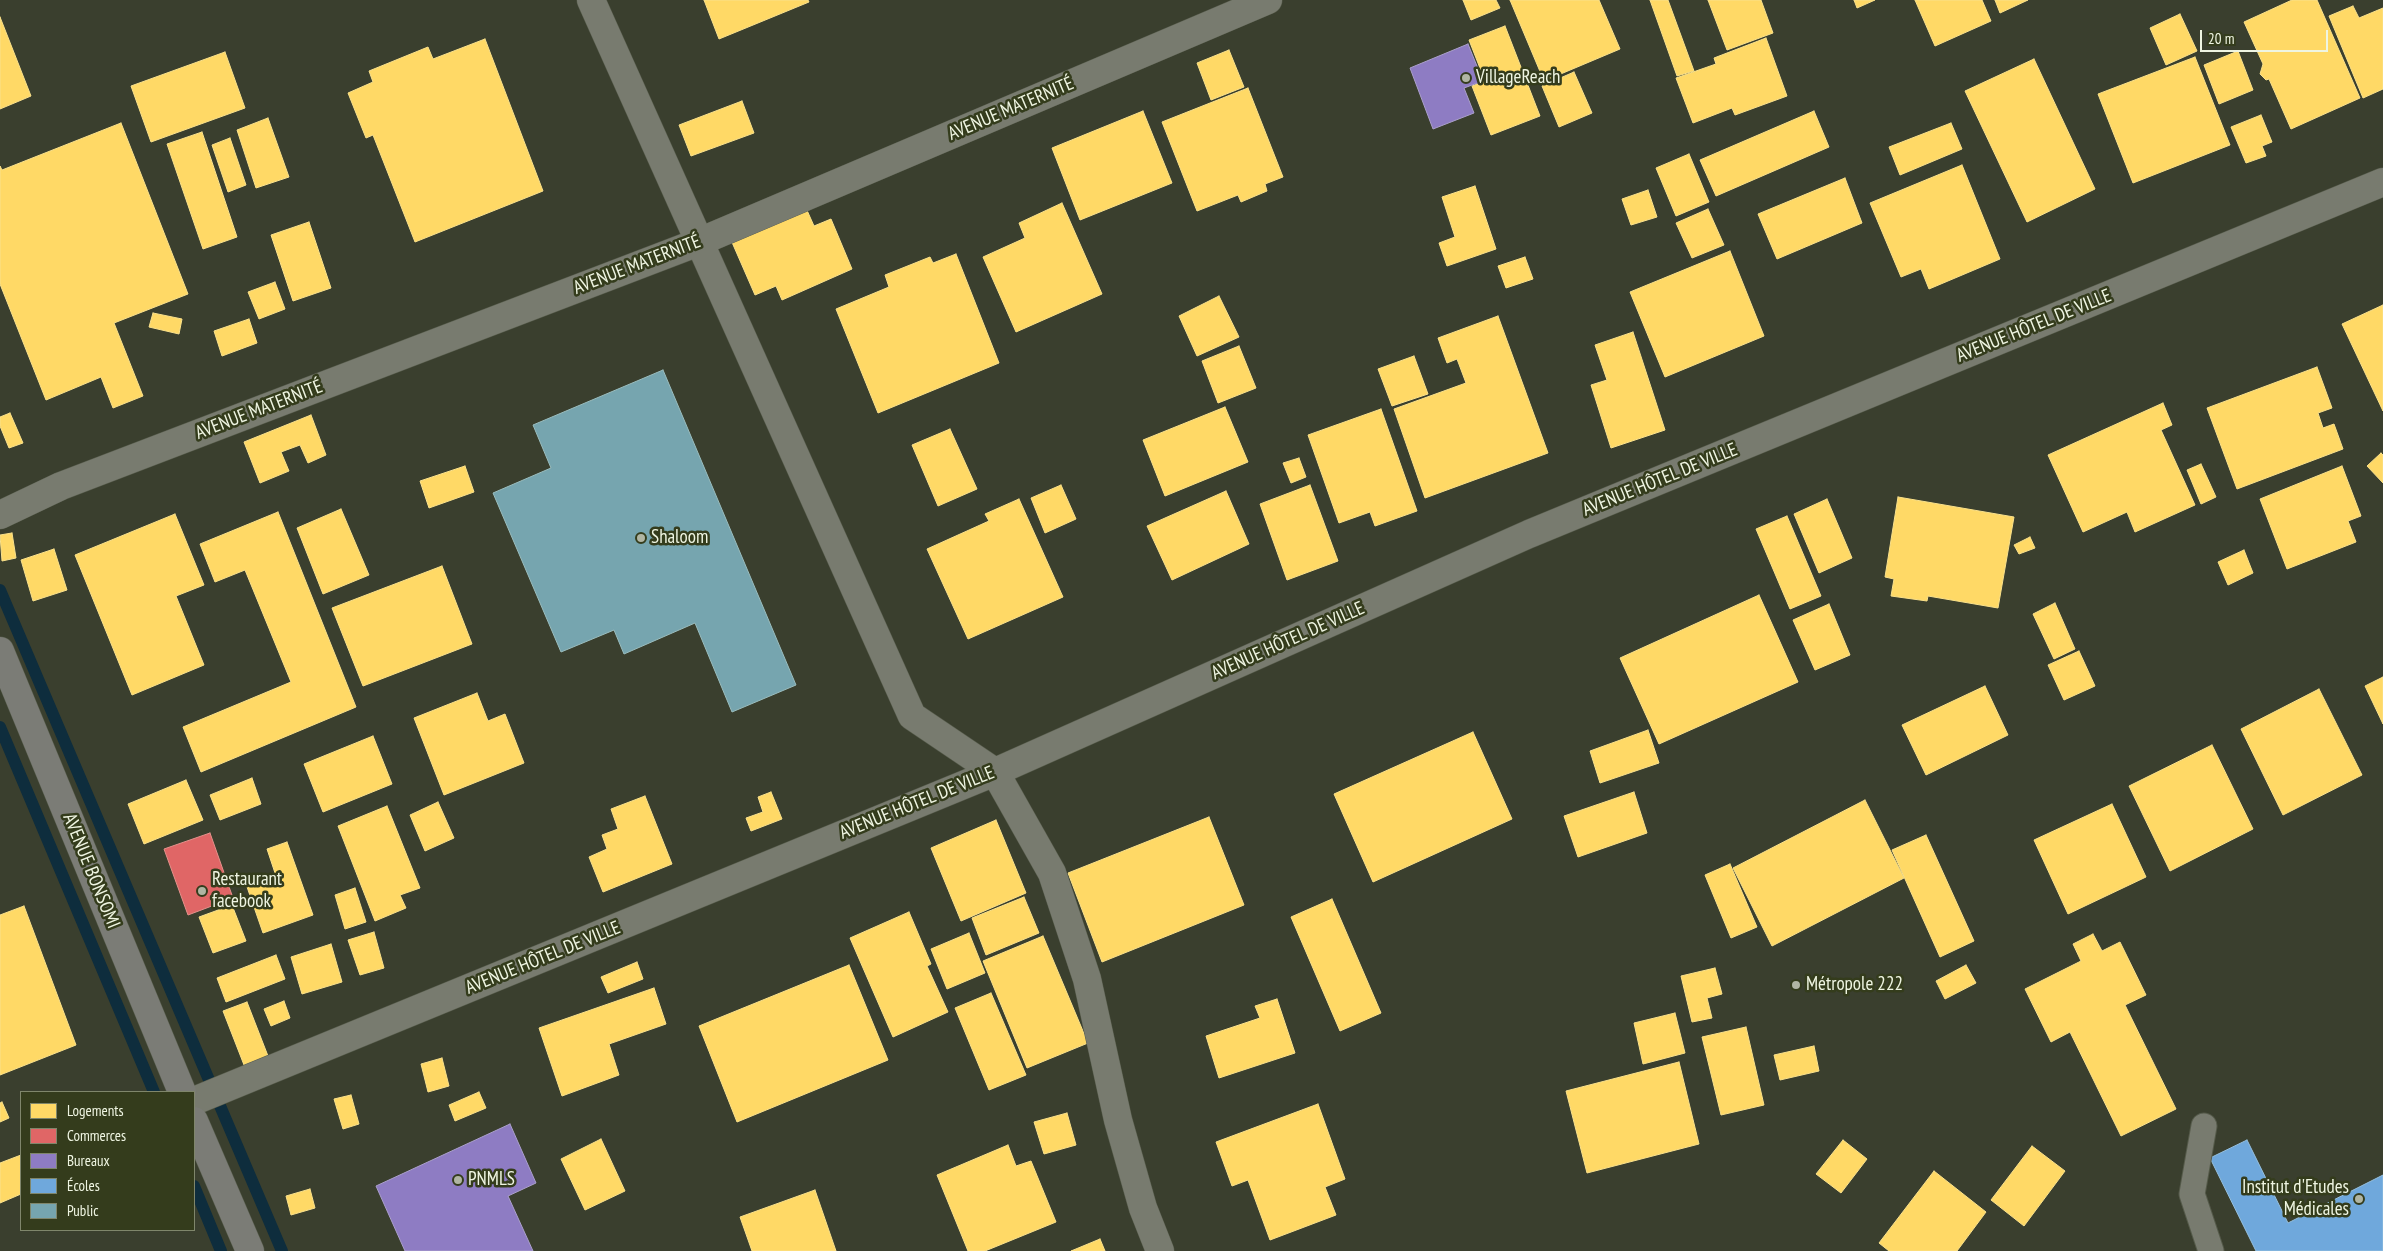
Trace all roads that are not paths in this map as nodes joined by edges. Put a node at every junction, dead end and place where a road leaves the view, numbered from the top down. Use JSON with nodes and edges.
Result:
{"nodes":[{"id":1,"x":591,"y":0,"type":"edge"},
{"id":2,"x":1268,"y":0,"type":"edge"},
{"id":3,"x":2383,"y":182,"type":"edge"},
{"id":4,"x":700,"y":242,"type":"junction"},
{"id":5,"x":0,"y":514,"type":"edge"},
{"id":6,"x":0,"y":651,"type":"edge"},
{"id":7,"x":995,"y":772,"type":"junction"},
{"id":8,"x":182,"y":1091,"type":"edge"},
{"id":9,"x":195,"y":1101,"type":"edge"},
{"id":10,"x":195,"y":1122,"type":"edge"},
{"id":11,"x":2204,"y":1126,"type":"dead end"},
{"id":12,"x":250,"y":1251,"type":"edge"},
{"id":13,"x":1160,"y":1251,"type":"edge"},
{"id":14,"x":2211,"y":1251,"type":"edge"}],
"edges":[{"from":1,"to":4,"type":"street"},
{"from":2,"to":4,"type":"street","name":"AVENUE MATERNITÉ"},
{"from":3,"to":7,"type":"street","name":"AVENUE HÔTEL DE VILLE"},
{"from":4,"to":5,"type":"street","name":"AVENUE MATERNITÉ"},
{"from":4,"to":7,"type":"street"},
{"from":6,"to":8,"type":"main road","name":"AVENUE BONSOMI"},
{"from":7,"to":9,"type":"street","name":"AVENUE HÔTEL DE VILLE"},
{"from":7,"to":13,"type":"street"},
{"from":10,"to":12,"type":"main road"},
{"from":11,"to":14,"type":"lane"}]}
